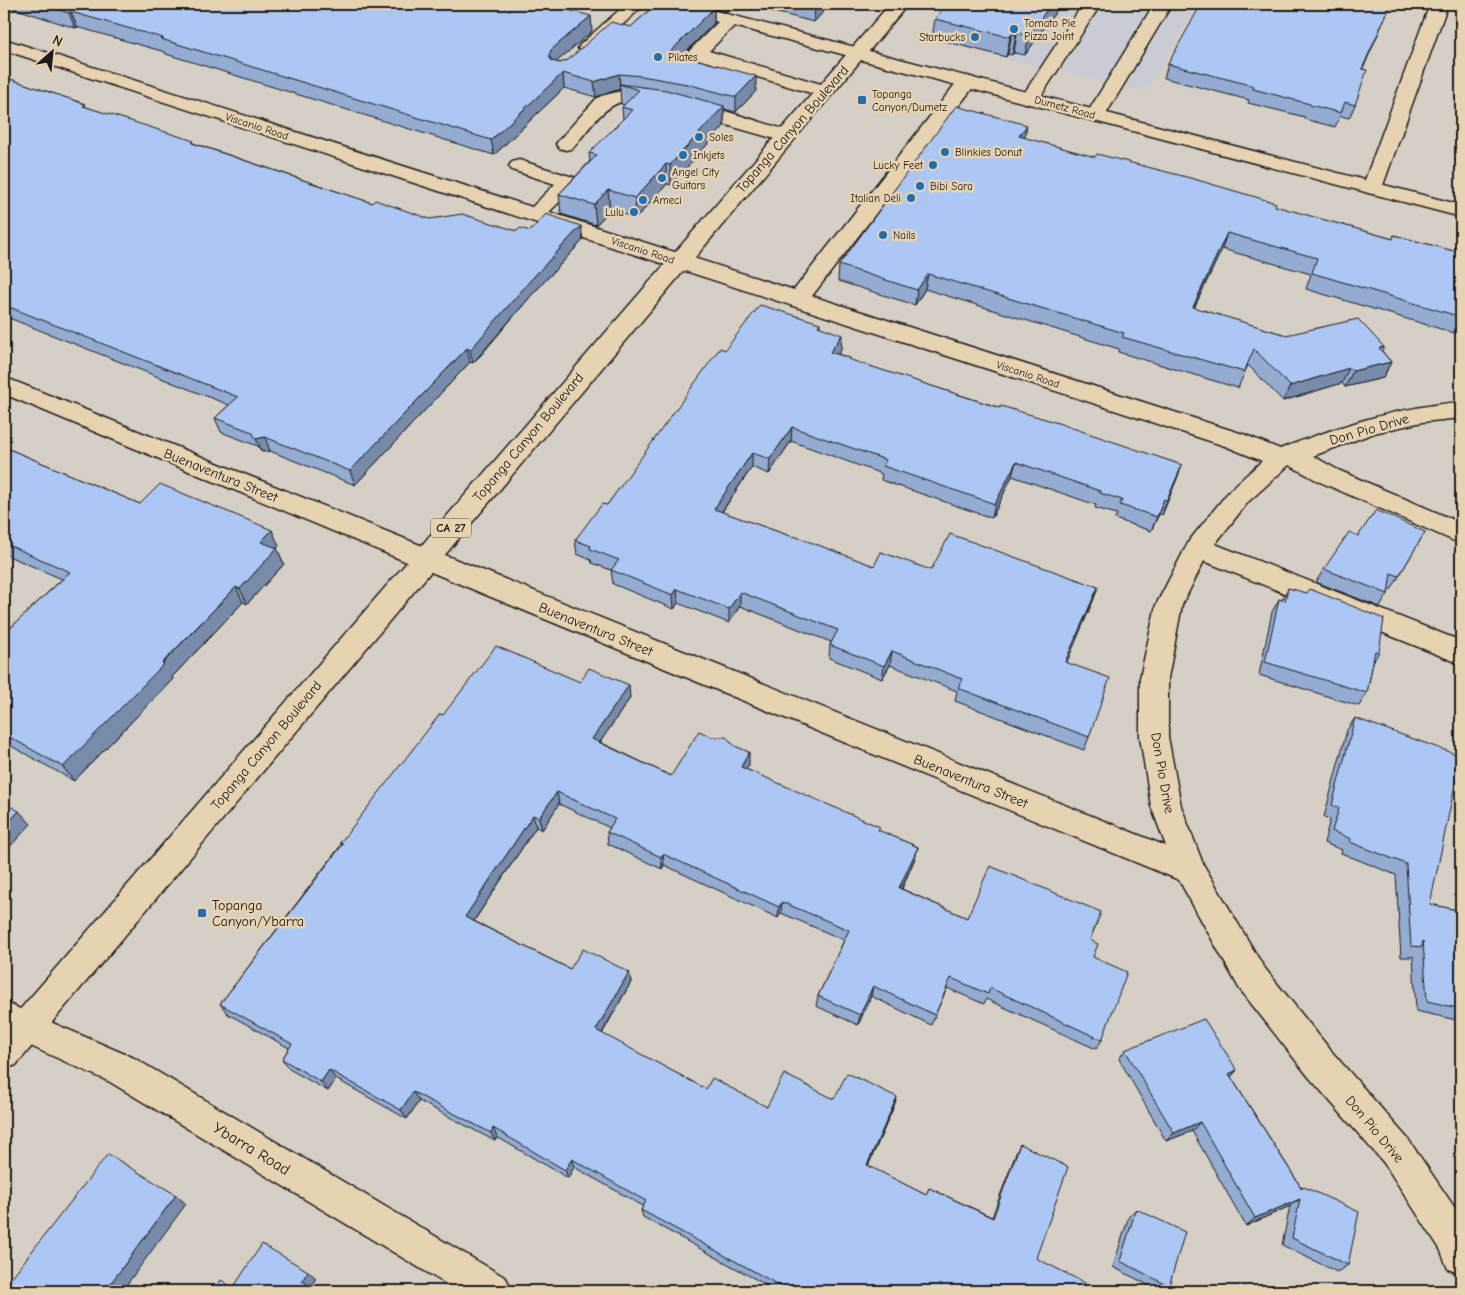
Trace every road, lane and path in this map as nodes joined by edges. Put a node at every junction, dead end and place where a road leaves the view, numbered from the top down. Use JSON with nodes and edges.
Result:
{"nodes":[{"id":1,"x":636,"y":4,"type":"edge"},
{"id":2,"x":668,"y":4,"type":"edge"},
{"id":3,"x":899,"y":4,"type":"edge"},
{"id":4,"x":1092,"y":4,"type":"edge"},
{"id":5,"x":1163,"y":4,"type":"edge"},
{"id":6,"x":1439,"y":4,"type":"edge"},
{"id":7,"x":730,"y":20,"type":"junction"},
{"id":8,"x":4,"y":44,"type":"edge"},
{"id":9,"x":857,"y":53,"type":"junction"},
{"id":10,"x":576,"y":57,"type":"edge"},
{"id":11,"x":967,"y":82,"type":"junction"},
{"id":12,"x":824,"y":91,"type":"junction"},
{"id":13,"x":1030,"y":98,"type":"junction"},
{"id":14,"x":1096,"y":116,"type":"junction"},
{"id":15,"x":786,"y":136,"type":"junction"},
{"id":16,"x":566,"y":144,"type":"dead end"},
{"id":17,"x":518,"y":166,"type":"dead end"},
{"id":18,"x":1372,"y":188,"type":"junction"},
{"id":19,"x":1461,"y":211,"type":"edge"},
{"id":20,"x":535,"y":215,"type":"junction"},
{"id":21,"x":678,"y":262,"type":"junction"},
{"id":22,"x":798,"y":300,"type":"junction"},
{"id":23,"x":4,"y":385,"type":"edge"},
{"id":24,"x":1461,"y":410,"type":"edge"},
{"id":25,"x":1285,"y":457,"type":"junction"},
{"id":26,"x":1461,"y":534,"type":"edge"},
{"id":27,"x":1198,"y":548,"type":"junction"},
{"id":28,"x":424,"y":558,"type":"junction"},
{"id":29,"x":1461,"y":653,"type":"edge"},
{"id":30,"x":1190,"y":870,"type":"junction"},
{"id":31,"x":15,"y":1023,"type":"edge"},
{"id":32,"x":4,"y":1053,"type":"edge"},
{"id":33,"x":1461,"y":1256,"type":"edge"},
{"id":34,"x":493,"y":1291,"type":"edge"}],
"edges":[{"from":1,"to":10,"type":"street"},
{"from":2,"to":7,"type":"street","name":"Dumetz Road"},
{"from":3,"to":9,"type":"street","name":"Topanga Canyon Boulevard","number":"CA 27"},
{"from":4,"to":13,"type":"street"},
{"from":5,"to":14,"type":"street"},
{"from":6,"to":18,"type":"street"},
{"from":7,"to":9,"type":"street","name":"Dumetz Road"},
{"from":7,"to":12,"type":"street"},
{"from":8,"to":20,"type":"street","name":"Viscanio Road"},
{"from":9,"to":11,"type":"street","name":"Dumetz Road"},
{"from":9,"to":12,"type":"street","name":"Topanga Canyon Boulevard","number":"CA 27"},
{"from":11,"to":13,"type":"street","name":"Dumetz Road"},
{"from":11,"to":22,"type":"street"},
{"from":12,"to":15,"type":"street","name":"Topanga Canyon Boulevard","number":"CA 27"},
{"from":13,"to":14,"type":"street","name":"Dumetz Road"},
{"from":14,"to":18,"type":"street","name":"Dumetz Road"},
{"from":15,"to":16,"type":"street"},
{"from":15,"to":21,"type":"street","name":"Topanga Canyon Boulevard","number":"CA 27"},
{"from":17,"to":20,"type":"street"},
{"from":18,"to":19,"type":"street","name":"Dumetz Road"},
{"from":20,"to":21,"type":"street","name":"Viscanio Road"},
{"from":21,"to":22,"type":"street","name":"Viscanio Road"},
{"from":21,"to":28,"type":"street","name":"Topanga Canyon Boulevard","number":"CA 27"},
{"from":22,"to":25,"type":"street","name":"Viscanio Road"},
{"from":23,"to":28,"type":"street","name":"Buenaventura Street"},
{"from":24,"to":25,"type":"street","name":"Don Pio Drive"},
{"from":25,"to":26,"type":"street","name":"Viscanio Road"},
{"from":25,"to":27,"type":"street","name":"Don Pio Drive"},
{"from":27,"to":29,"type":"street"},
{"from":27,"to":30,"type":"street","name":"Don Pio Drive"},
{"from":28,"to":30,"type":"street","name":"Buenaventura Street"},
{"from":28,"to":31,"type":"street","name":"Topanga Canyon Boulevard","number":"CA 27"},
{"from":30,"to":33,"type":"street","name":"Don Pio Drive"},
{"from":31,"to":32,"type":"street","name":"Topanga Canyon Boulevard","number":"CA 27"},
{"from":31,"to":34,"type":"street","name":"Ybarra Road"}]}
